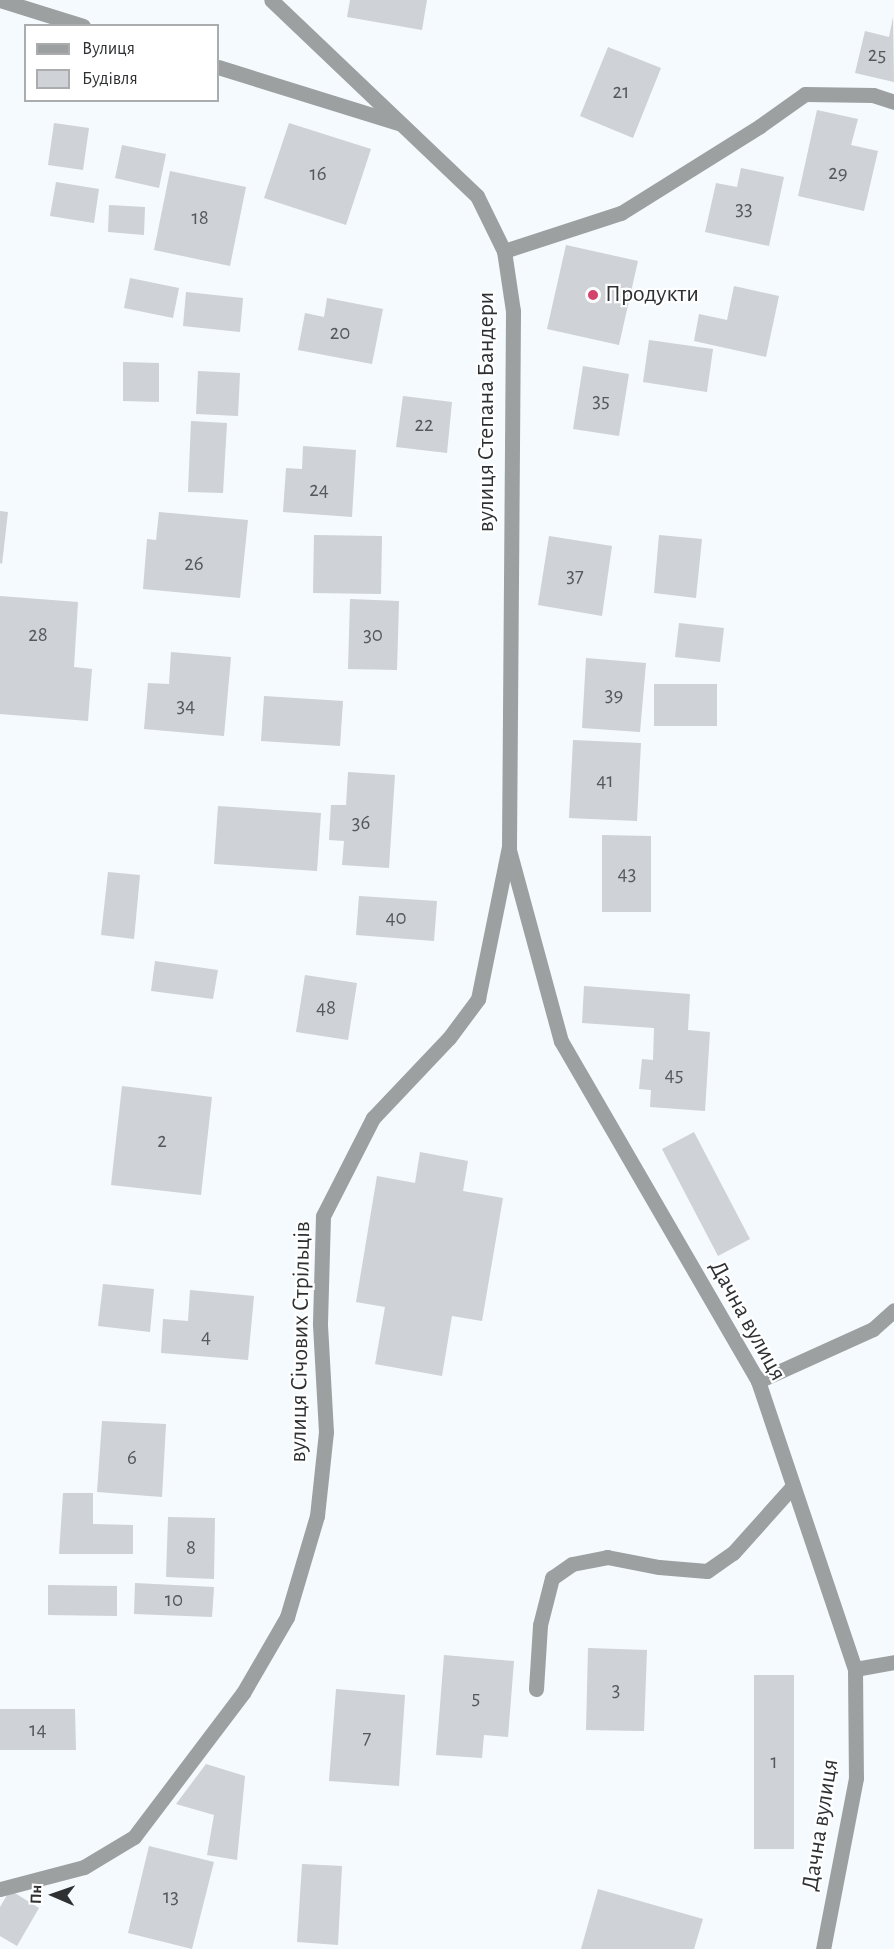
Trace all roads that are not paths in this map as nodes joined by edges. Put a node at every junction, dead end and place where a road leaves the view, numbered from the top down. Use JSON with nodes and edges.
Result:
{"nodes":[{"id":1,"x":0,"y":0,"type":"edge"},
{"id":2,"x":271,"y":0,"type":"edge"},
{"id":3,"x":77,"y":24,"type":"edge"},
{"id":4,"x":219,"y":67,"type":"edge"},
{"id":5,"x":894,"y":102,"type":"edge"},
{"id":6,"x":401,"y":124,"type":"junction"},
{"id":7,"x":504,"y":251,"type":"junction"},
{"id":8,"x":509,"y":847,"type":"junction"},
{"id":9,"x":894,"y":1310,"type":"edge"},
{"id":10,"x":758,"y":1381,"type":"junction"},
{"id":11,"x":793,"y":1486,"type":"junction"},
{"id":12,"x":894,"y":1662,"type":"edge"},
{"id":13,"x":855,"y":1669,"type":"junction"},
{"id":14,"x":536,"y":1689,"type":"dead end"},
{"id":15,"x":0,"y":1889,"type":"edge"},
{"id":16,"x":823,"y":1949,"type":"edge"}],
"edges":[{"from":1,"to":3,"type":"street"},
{"from":2,"to":6,"type":"street","name":"вулиця Степана Бандери"},
{"from":4,"to":6,"type":"street"},
{"from":5,"to":7,"type":"street"},
{"from":6,"to":7,"type":"street","name":"вулиця Степана Бандери"},
{"from":7,"to":8,"type":"street","name":"вулиця Степана Бандери"},
{"from":8,"to":10,"type":"street","name":"Дачна вулиця"},
{"from":8,"to":15,"type":"street","name":"вулиця Січових Стрільців"},
{"from":9,"to":10,"type":"street"},
{"from":10,"to":11,"type":"street","name":"Дачна вулиця"},
{"from":11,"to":13,"type":"street","name":"Дачна вулиця"},
{"from":11,"to":14,"type":"street"},
{"from":12,"to":13,"type":"street"},
{"from":13,"to":16,"type":"street","name":"Дачна вулиця"}]}
